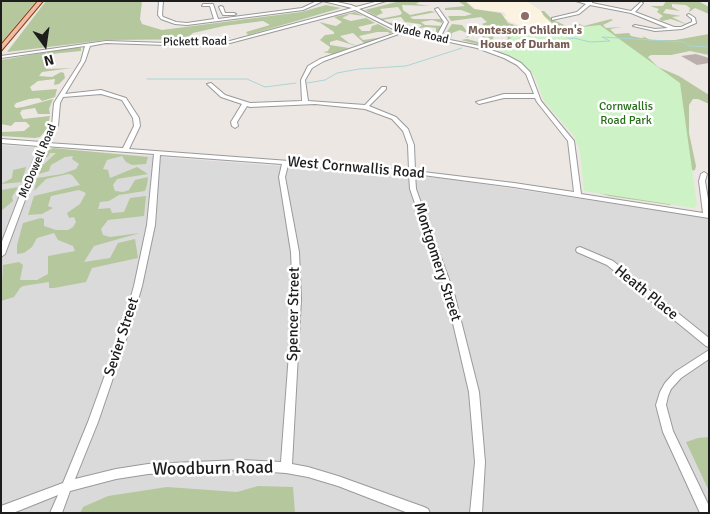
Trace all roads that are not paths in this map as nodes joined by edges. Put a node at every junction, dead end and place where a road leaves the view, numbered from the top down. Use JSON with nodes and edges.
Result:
{"nodes":[{"id":1,"x":42,"y":1,"type":"edge"},
{"id":2,"x":161,"y":1,"type":"edge"},
{"id":3,"x":325,"y":1,"type":"edge"},
{"id":4,"x":384,"y":1,"type":"edge"},
{"id":5,"x":578,"y":1,"type":"edge"},
{"id":6,"x":319,"y":2,"type":"edge"},
{"id":7,"x":590,"y":2,"type":"edge"},
{"id":8,"x":342,"y":3,"type":"edge"},
{"id":9,"x":641,"y":3,"type":"dead end"},
{"id":10,"x":302,"y":4,"type":"dead end"},
{"id":11,"x":203,"y":5,"type":"dead end"},
{"id":12,"x":221,"y":7,"type":"dead end"},
{"id":13,"x":354,"y":9,"type":"junction"},
{"id":14,"x":437,"y":9,"type":"dead end"},
{"id":15,"x":632,"y":12,"type":"junction"},
{"id":16,"x":689,"y":15,"type":"dead end"},
{"id":17,"x":554,"y":19,"type":"dead end"},
{"id":18,"x":217,"y":21,"type":"junction"},
{"id":19,"x":635,"y":26,"type":"dead end"},
{"id":20,"x":676,"y":30,"type":"junction"},
{"id":21,"x":402,"y":32,"type":"junction"},
{"id":22,"x":437,"y":39,"type":"junction"},
{"id":23,"x":88,"y":44,"type":"junction"},
{"id":24,"x":1,"y":49,"type":"edge"},
{"id":25,"x":1,"y":57,"type":"edge"},
{"id":26,"x":209,"y":84,"type":"dead end"},
{"id":27,"x":384,"y":88,"type":"dead end"},
{"id":28,"x":60,"y":96,"type":"junction"},
{"id":29,"x":536,"y":96,"type":"junction"},
{"id":30,"x":305,"y":102,"type":"junction"},
{"id":31,"x":479,"y":102,"type":"dead end"},
{"id":32,"x":246,"y":104,"type":"junction"},
{"id":33,"x":366,"y":107,"type":"junction"},
{"id":34,"x":235,"y":126,"type":"dead end"},
{"id":35,"x":1,"y":141,"type":"edge"},
{"id":36,"x":43,"y":144,"type":"junction"},
{"id":37,"x":125,"y":150,"type":"junction"},
{"id":38,"x":157,"y":153,"type":"junction"},
{"id":39,"x":286,"y":162,"type":"junction"},
{"id":40,"x":412,"y":172,"type":"junction"},
{"id":41,"x":704,"y":174,"type":"dead end"},
{"id":42,"x":578,"y":195,"type":"junction"},
{"id":43,"x":708,"y":216,"type":"edge"},
{"id":44,"x":580,"y":250,"type":"dead end"},
{"id":45,"x":1,"y":254,"type":"edge"},
{"id":46,"x":709,"y":343,"type":"edge"},
{"id":47,"x":709,"y":354,"type":"edge"},
{"id":48,"x":286,"y":468,"type":"junction"},
{"id":49,"x":68,"y":486,"type":"junction"},
{"id":50,"x":1,"y":512,"type":"edge"},
{"id":51,"x":56,"y":513,"type":"edge"},
{"id":52,"x":424,"y":513,"type":"edge"},
{"id":53,"x":476,"y":513,"type":"edge"},
{"id":54,"x":706,"y":513,"type":"edge"}],
"edges":[{"from":1,"to":24,"type":"main road"},
{"from":2,"to":18,"type":"street"},
{"from":3,"to":8,"type":"street"},
{"from":4,"to":13,"type":"street","name":"Pickett Road"},
{"from":5,"to":7,"type":"street"},
{"from":6,"to":8,"type":"street"},
{"from":6,"to":18,"type":"street"},
{"from":7,"to":15,"type":"street"},
{"from":7,"to":17,"type":"street"},
{"from":8,"to":13,"type":"street","name":"Wade Road"},
{"from":9,"to":15,"type":"street"},
{"from":10,"to":12,"type":"street"},
{"from":11,"to":18,"type":"street"},
{"from":13,"to":21,"type":"street","name":"Wade Road"},
{"from":13,"to":23,"type":"street","name":"Pickett Road"},
{"from":14,"to":22,"type":"street"},
{"from":15,"to":20,"type":"street"},
{"from":16,"to":20,"type":"street"},
{"from":19,"to":20,"type":"street"},
{"from":21,"to":22,"type":"street","name":"Wade Road"},
{"from":21,"to":30,"type":"street"},
{"from":22,"to":29,"type":"street","name":"Wade Road"},
{"from":23,"to":25,"type":"street","name":"Pickett Road"},
{"from":23,"to":28,"type":"street","name":"McDowell Road"},
{"from":26,"to":32,"type":"street","name":"Montgomery Street"},
{"from":27,"to":33,"type":"street"},
{"from":28,"to":36,"type":"street","name":"McDowell Road"},
{"from":28,"to":37,"type":"street"},
{"from":29,"to":31,"type":"street"},
{"from":29,"to":42,"type":"street","name":"Wade Road"},
{"from":30,"to":32,"type":"street","name":"Montgomery Street"},
{"from":30,"to":33,"type":"street","name":"Montgomery Street"},
{"from":32,"to":34,"type":"street"},
{"from":33,"to":40,"type":"street","name":"Montgomery Street"},
{"from":35,"to":36,"type":"street","name":"West Cornwallis Road"},
{"from":36,"to":37,"type":"street","name":"West Cornwallis Road"},
{"from":36,"to":45,"type":"street","name":"McDowell Road"},
{"from":37,"to":38,"type":"street","name":"West Cornwallis Road"},
{"from":38,"to":39,"type":"street","name":"West Cornwallis Road"},
{"from":38,"to":49,"type":"street","name":"Sevier Street"},
{"from":39,"to":40,"type":"street","name":"West Cornwallis Road"},
{"from":39,"to":48,"type":"street","name":"Spencer Street"},
{"from":40,"to":42,"type":"street","name":"West Cornwallis Road"},
{"from":40,"to":53,"type":"street","name":"Montgomery Street"},
{"from":41,"to":43,"type":"street"},
{"from":42,"to":43,"type":"street","name":"West Cornwallis Road"},
{"from":44,"to":46,"type":"street","name":"Heath Place"},
{"from":47,"to":54,"type":"street"},
{"from":48,"to":49,"type":"street","name":"Woodburn Road"},
{"from":48,"to":52,"type":"street","name":"Woodburn Road"},
{"from":49,"to":50,"type":"street","name":"Woodburn Road"},
{"from":49,"to":51,"type":"street","name":"Sevier Street"}]}
